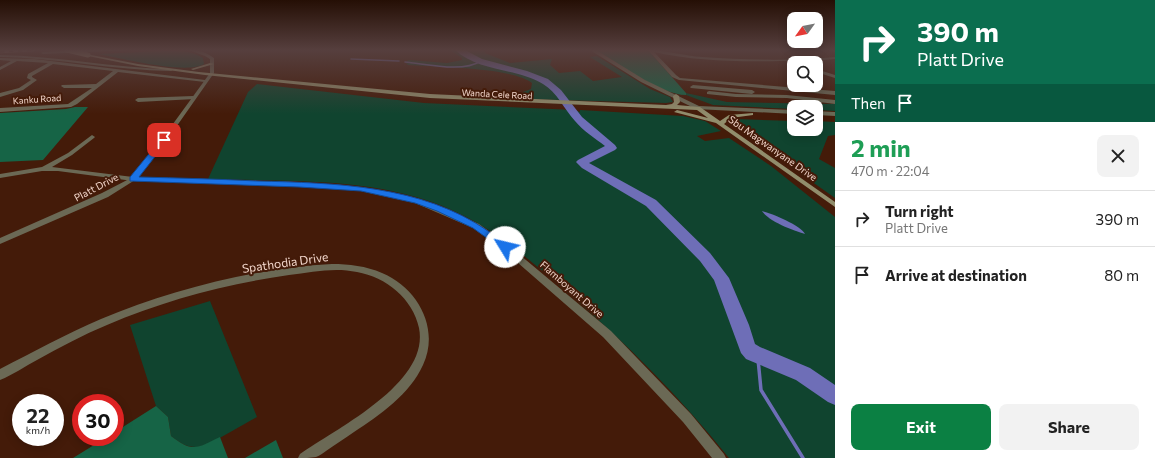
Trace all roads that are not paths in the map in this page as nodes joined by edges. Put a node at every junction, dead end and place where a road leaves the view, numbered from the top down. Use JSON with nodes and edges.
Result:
{"nodes":[{"id":1,"x":36,"y":71,"type":"edge"},
{"id":2,"x":116,"y":71,"type":"edge"},
{"id":3,"x":123,"y":71,"type":"edge"},
{"id":4,"x":185,"y":71,"type":"edge"},
{"id":5,"x":210,"y":71,"type":"edge"},
{"id":6,"x":627,"y":71,"type":"edge"},
{"id":7,"x":670,"y":71,"type":"edge"},
{"id":8,"x":823,"y":73,"type":"edge"},
{"id":9,"x":823,"y":74,"type":"edge"},
{"id":10,"x":209,"y":76,"type":"junction"},
{"id":11,"x":826,"y":76,"type":"dead end"},
{"id":12,"x":835,"y":77,"type":"edge"},
{"id":13,"x":96,"y":86,"type":"junction"},
{"id":14,"x":693,"y":87,"type":"dead end"},
{"id":15,"x":59,"y":90,"type":"dead end"},
{"id":16,"x":709,"y":93,"type":"dead end"},
{"id":17,"x":835,"y":93,"type":"edge"},
{"id":18,"x":0,"y":95,"type":"edge"},
{"id":19,"x":676,"y":96,"type":"junction"},
{"id":20,"x":768,"y":96,"type":"junction"},
{"id":21,"x":193,"y":98,"type":"junction"},
{"id":22,"x":138,"y":100,"type":"dead end"},
{"id":23,"x":684,"y":100,"type":"junction"},
{"id":24,"x":835,"y":102,"type":"edge"},
{"id":25,"x":577,"y":105,"type":"junction"},
{"id":26,"x":664,"y":107,"type":"junction"},
{"id":27,"x":698,"y":108,"type":"junction"},
{"id":28,"x":728,"y":109,"type":"junction"},
{"id":29,"x":0,"y":110,"type":"edge"},
{"id":30,"x":674,"y":111,"type":"junction"},
{"id":31,"x":787,"y":112,"type":"edge"},
{"id":32,"x":706,"y":113,"type":"junction"},
{"id":33,"x":823,"y":113,"type":"edge"},
{"id":34,"x":751,"y":114,"type":"junction"},
{"id":35,"x":835,"y":114,"type":"edge"},
{"id":36,"x":787,"y":116,"type":"edge"},
{"id":37,"x":823,"y":117,"type":"edge"},
{"id":38,"x":835,"y":117,"type":"edge"},
{"id":39,"x":722,"y":124,"type":"junction"},
{"id":40,"x":92,"y":137,"type":"dead end"},
{"id":41,"x":42,"y":169,"type":"junction"},
{"id":42,"x":0,"y":176,"type":"edge"},
{"id":43,"x":133,"y":179,"type":"junction"},
{"id":44,"x":835,"y":205,"type":"edge"},
{"id":45,"x":0,"y":241,"type":"edge"},
{"id":46,"x":0,"y":375,"type":"edge"},
{"id":47,"x":304,"y":458,"type":"edge"},
{"id":48,"x":720,"y":458,"type":"edge"}],
"edges":[{"from":1,"to":18,"type":"street"},
{"from":2,"to":13,"type":"street"},
{"from":3,"to":10,"type":"street"},
{"from":4,"to":10,"type":"main road","name":"Wanda Cele Road"},
{"from":5,"to":10,"type":"street"},
{"from":6,"to":19,"type":"street"},
{"from":7,"to":17,"type":"street"},
{"from":8,"to":12,"type":"street"},
{"from":9,"to":11,"type":"street"},
{"from":10,"to":21,"type":"street","name":"Platt Drive"},
{"from":10,"to":25,"type":"main road","name":"Wanda Cele Road"},
{"from":13,"to":15,"type":"street"},
{"from":13,"to":29,"type":"street","name":"Kanku Road"},
{"from":14,"to":20,"type":"street"},
{"from":16,"to":20,"type":"street"},
{"from":19,"to":23,"type":"street"},
{"from":19,"to":26,"type":"main road"},
{"from":20,"to":24,"type":"street"},
{"from":21,"to":22,"type":"street"},
{"from":21,"to":43,"type":"street","name":"Platt Drive"},
{"from":23,"to":27,"type":"street"},
{"from":23,"to":28,"type":"street"},
{"from":25,"to":26,"type":"main road","name":"Wanda Cele Road"},
{"from":25,"to":30,"type":"main road","name":"Wanda Cele Road"},
{"from":26,"to":27,"type":"main road","name":"Wanda Cele Road"},
{"from":27,"to":28,"type":"street","name":"Wanda Cele Road"},
{"from":27,"to":32,"type":"main road","name":"Sbu Magwanyane Drive"},
{"from":28,"to":31,"type":"street","name":"Wanda Cele Road"},
{"from":30,"to":32,"type":"main road","name":"Wanda Cele Road"},
{"from":30,"to":39,"type":"main road"},
{"from":32,"to":34,"type":"street","name":"Wanda Cele Road"},
{"from":32,"to":39,"type":"main road","name":"Sbu Magwanyane Drive"},
{"from":33,"to":35,"type":"street"},
{"from":34,"to":36,"type":"street","name":"Wanda Cele Road"},
{"from":34,"to":39,"type":"main road"},
{"from":37,"to":38,"type":"street"},
{"from":39,"to":44,"type":"main road","name":"Sbu Magwanyane Drive"},
{"from":40,"to":41,"type":"street"},
{"from":41,"to":42,"type":"street"},
{"from":41,"to":43,"type":"street","name":"Flamboyant Drive"},
{"from":43,"to":45,"type":"street","name":"Platt Drive"},
{"from":43,"to":48,"type":"street","name":"Flamboyant Drive"},
{"from":46,"to":47,"type":"street","name":"Spathodia Drive"}]}
